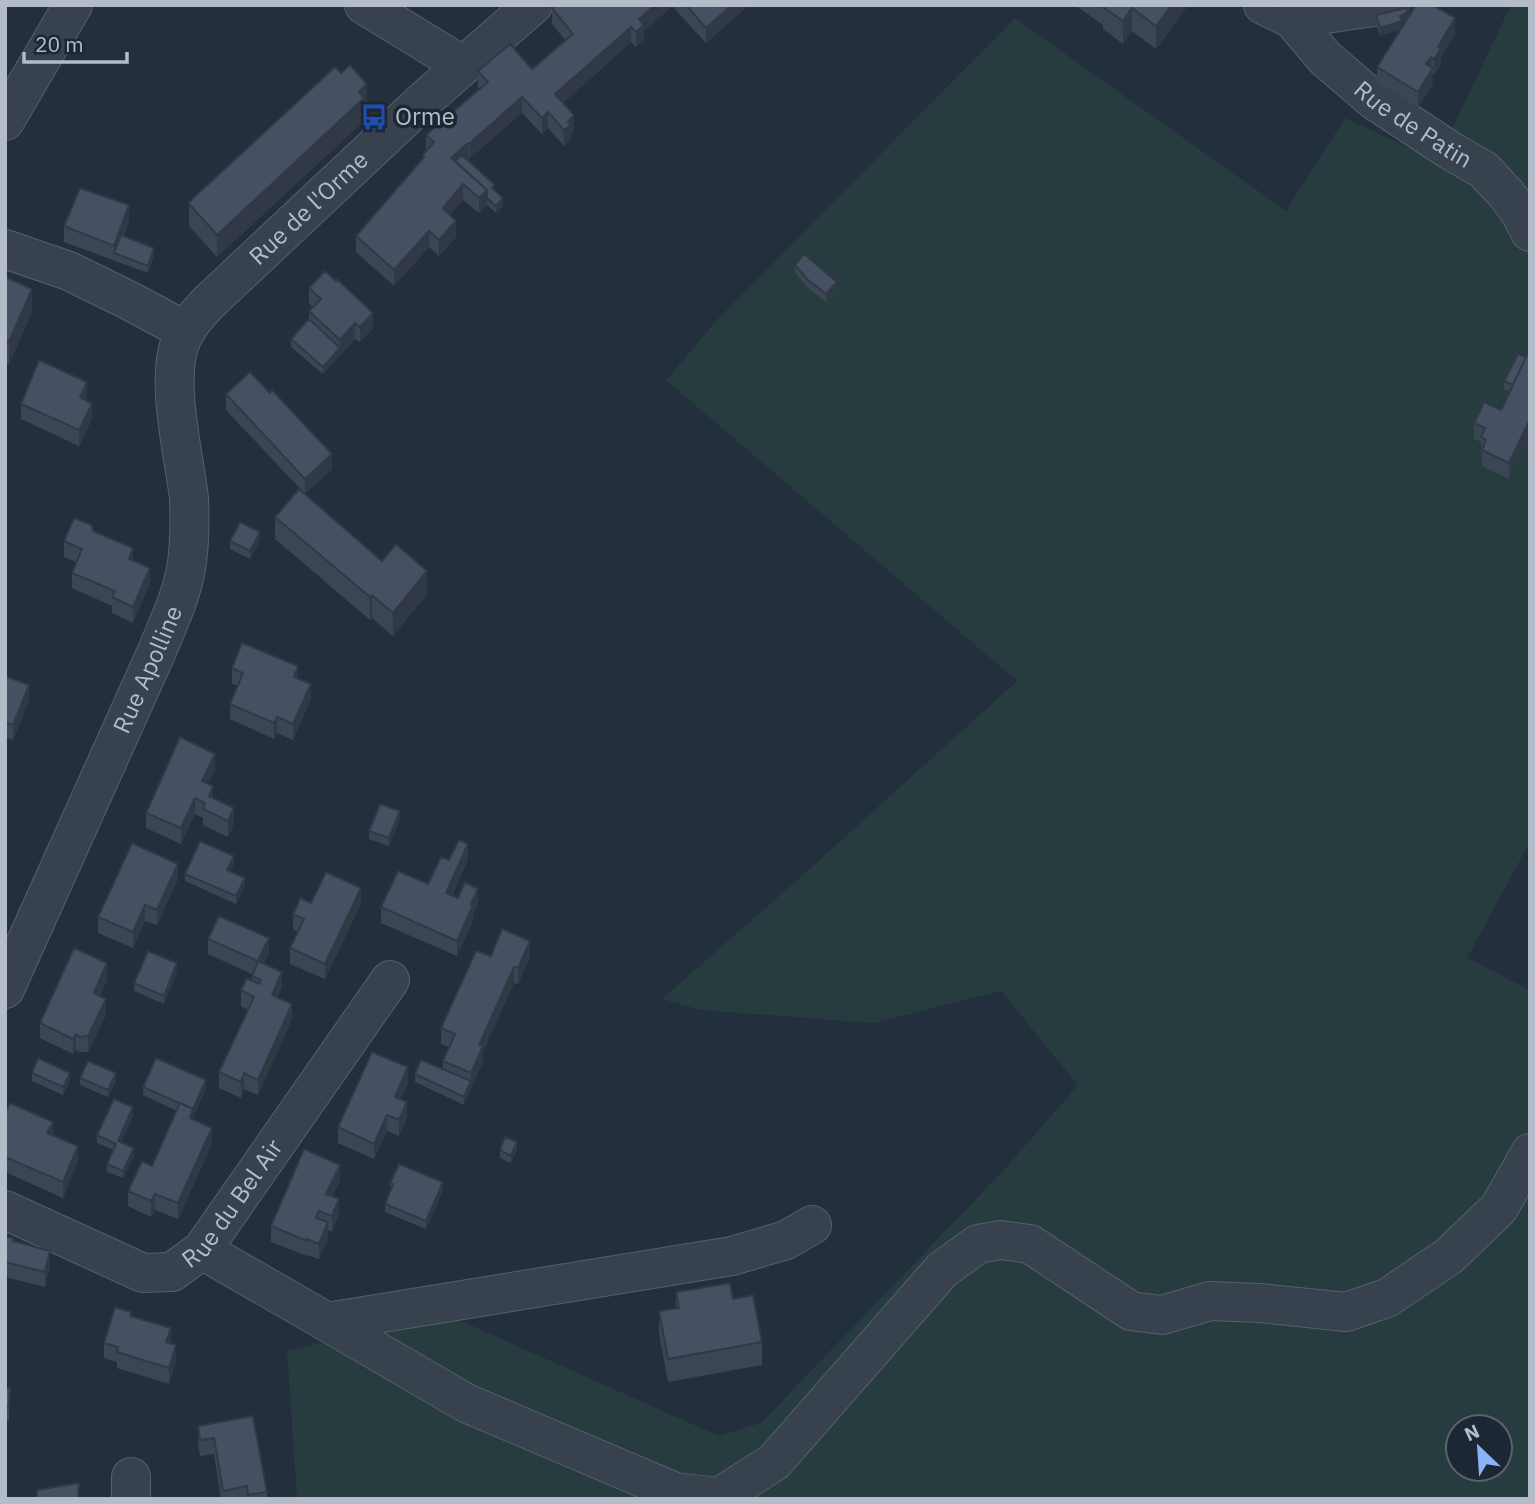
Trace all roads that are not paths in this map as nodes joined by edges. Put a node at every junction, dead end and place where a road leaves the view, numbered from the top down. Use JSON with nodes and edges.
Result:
{"nodes":[{"id":1,"x":73,"y":5,"type":"edge"},
{"id":2,"x":364,"y":5,"type":"edge"},
{"id":3,"x":533,"y":5,"type":"edge"},
{"id":4,"x":1387,"y":5,"type":"edge"},
{"id":5,"x":1277,"y":12,"type":"edge"},
{"id":6,"x":463,"y":65,"type":"junction"},
{"id":7,"x":5,"y":121,"type":"edge"},
{"id":8,"x":1530,"y":232,"type":"edge"},
{"id":9,"x":5,"y":249,"type":"edge"},
{"id":10,"x":186,"y":331,"type":"junction"},
{"id":11,"x":390,"y":980,"type":"dead end"},
{"id":12,"x":5,"y":989,"type":"edge"},
{"id":13,"x":1530,"y":1153,"type":"edge"},
{"id":14,"x":5,"y":1210,"type":"edge"},
{"id":15,"x":812,"y":1225,"type":"dead end"},
{"id":16,"x":202,"y":1250,"type":"junction"},
{"id":17,"x":327,"y":1321,"type":"junction"}],
"edges":[{"from":1,"to":7,"type":"street"},
{"from":2,"to":6,"type":"street"},
{"from":3,"to":6,"type":"street","name":"Rue de l'Orme"},
{"from":4,"to":5,"type":"street","name":"Rue de Patin"},
{"from":5,"to":8,"type":"street","name":"Rue de Patin"},
{"from":6,"to":10,"type":"street","name":"Rue de l'Orme"},
{"from":9,"to":10,"type":"street"},
{"from":10,"to":12,"type":"street","name":"Rue Apolline"},
{"from":11,"to":16,"type":"street","name":"Rue du Bel Air"},
{"from":13,"to":17,"type":"street"},
{"from":14,"to":16,"type":"street","name":"Rue du Bel Air"},
{"from":15,"to":17,"type":"street"},
{"from":16,"to":17,"type":"street"}]}
